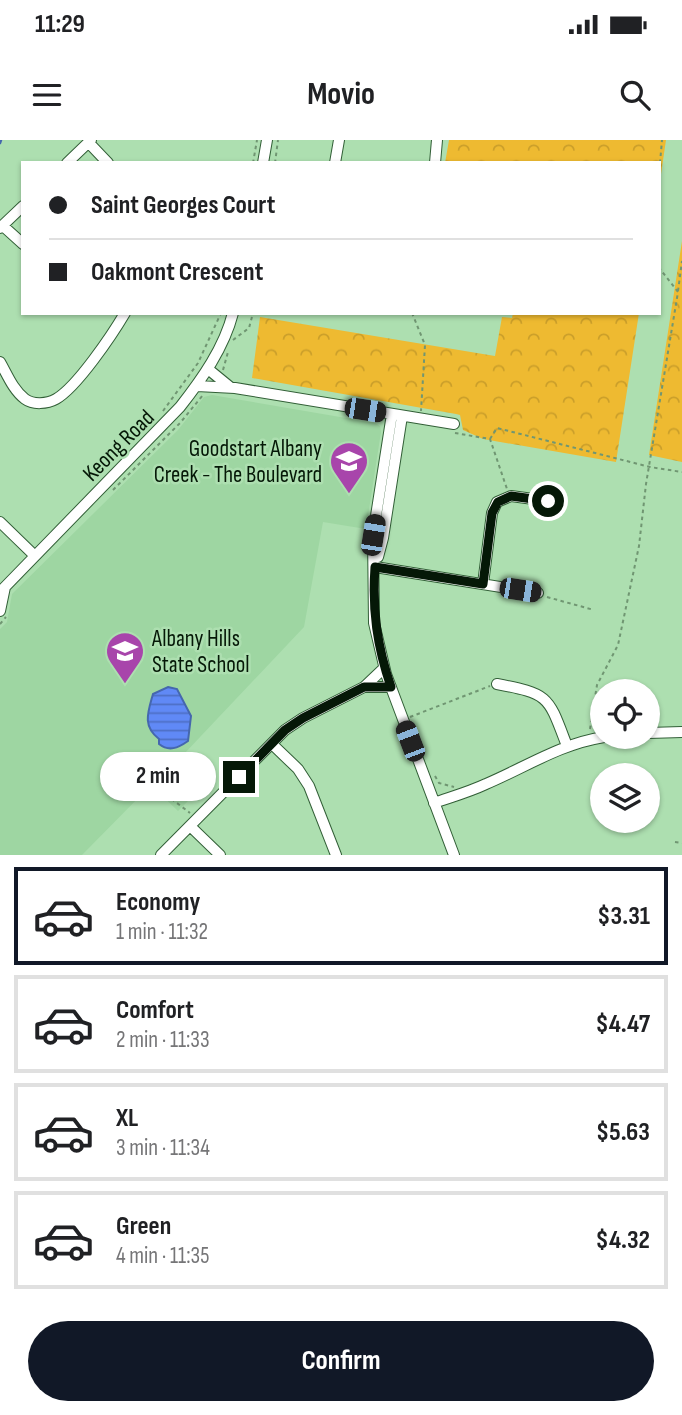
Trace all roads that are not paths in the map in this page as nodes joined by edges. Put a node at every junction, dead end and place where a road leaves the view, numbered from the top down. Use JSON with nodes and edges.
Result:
{"nodes":[{"id":1,"x":267,"y":140,"type":"edge"},
{"id":2,"x":339,"y":140,"type":"edge"},
{"id":3,"x":437,"y":140,"type":"edge"},
{"id":4,"x":90,"y":142,"type":"edge"},
{"id":5,"x":69,"y":161,"type":"edge"},
{"id":6,"x":105,"y":161,"type":"edge"},
{"id":7,"x":263,"y":161,"type":"edge"},
{"id":8,"x":335,"y":161,"type":"edge"},
{"id":9,"x":435,"y":161,"type":"edge"},
{"id":10,"x":21,"y":208,"type":"edge"},
{"id":11,"x":1,"y":227,"type":"edge"},
{"id":12,"x":21,"y":242,"type":"edge"},
{"id":13,"x":124,"y":315,"type":"edge"},
{"id":14,"x":232,"y":315,"type":"edge"},
{"id":15,"x":0,"y":362,"type":"edge"},
{"id":16,"x":208,"y":369,"type":"junction"},
{"id":17,"x":197,"y":386,"type":"junction"},
{"id":18,"x":230,"y":387,"type":"junction"},
{"id":19,"x":397,"y":415,"type":"junction"},
{"id":20,"x":453,"y":428,"type":"road end"},
{"id":21,"x":548,"y":501,"type":"dead end"},
{"id":22,"x":0,"y":522,"type":"edge"},
{"id":23,"x":35,"y":556,"type":"junction"},
{"id":24,"x":375,"y":567,"type":"junction"},
{"id":25,"x":483,"y":584,"type":"junction"},
{"id":26,"x":3,"y":589,"type":"edge"},
{"id":27,"x":538,"y":593,"type":"road end"},
{"id":28,"x":4,"y":610,"type":"edge"},
{"id":29,"x":384,"y":668,"type":"junction"},
{"id":30,"x":497,"y":684,"type":"road end"},
{"id":31,"x":364,"y":687,"type":"junction"},
{"id":32,"x":391,"y":687,"type":"junction"},
{"id":33,"x":682,"y":732,"type":"edge"},
{"id":34,"x":660,"y":733,"type":"edge"},
{"id":35,"x":590,"y":740,"type":"edge"},
{"id":36,"x":272,"y":744,"type":"junction"},
{"id":37,"x":567,"y":746,"type":"junction"},
{"id":38,"x":434,"y":803,"type":"junction"},
{"id":39,"x":190,"y":826,"type":"junction"},
{"id":40,"x":161,"y":855,"type":"edge"},
{"id":41,"x":220,"y":855,"type":"edge"},
{"id":42,"x":336,"y":855,"type":"edge"},
{"id":43,"x":454,"y":855,"type":"edge"}],
"edges":[{"from":1,"to":7,"type":"street"},
{"from":2,"to":8,"type":"street"},
{"from":3,"to":9,"type":"street"},
{"from":4,"to":5,"type":"street"},
{"from":4,"to":6,"type":"street"},
{"from":10,"to":11,"type":"street"},
{"from":11,"to":12,"type":"street"},
{"from":13,"to":15,"type":"street"},
{"from":14,"to":16,"type":"street","name":"Keong Road"},
{"from":16,"to":17,"type":"street","name":"Keong Road"},
{"from":16,"to":18,"type":"street"},
{"from":17,"to":18,"type":"street"},
{"from":17,"to":23,"type":"street","name":"Keong Road"},
{"from":18,"to":19,"type":"street"},
{"from":19,"to":20,"type":"street"},
{"from":19,"to":24,"type":"street"},
{"from":21,"to":25,"type":"street"},
{"from":22,"to":23,"type":"street"},
{"from":23,"to":26,"type":"street","name":"Keong Road"},
{"from":24,"to":25,"type":"street"},
{"from":24,"to":29,"type":"street"},
{"from":25,"to":27,"type":"street"},
{"from":26,"to":28,"type":"street","name":"Keong Road"},
{"from":29,"to":31,"type":"street"},
{"from":29,"to":32,"type":"street"},
{"from":30,"to":37,"type":"street"},
{"from":31,"to":32,"type":"street"},
{"from":31,"to":36,"type":"street"},
{"from":32,"to":38,"type":"street"},
{"from":33,"to":34,"type":"street"},
{"from":35,"to":37,"type":"street"},
{"from":36,"to":39,"type":"street"},
{"from":36,"to":42,"type":"street"},
{"from":37,"to":38,"type":"street"},
{"from":38,"to":43,"type":"street"},
{"from":39,"to":40,"type":"street"},
{"from":39,"to":41,"type":"street"}]}
